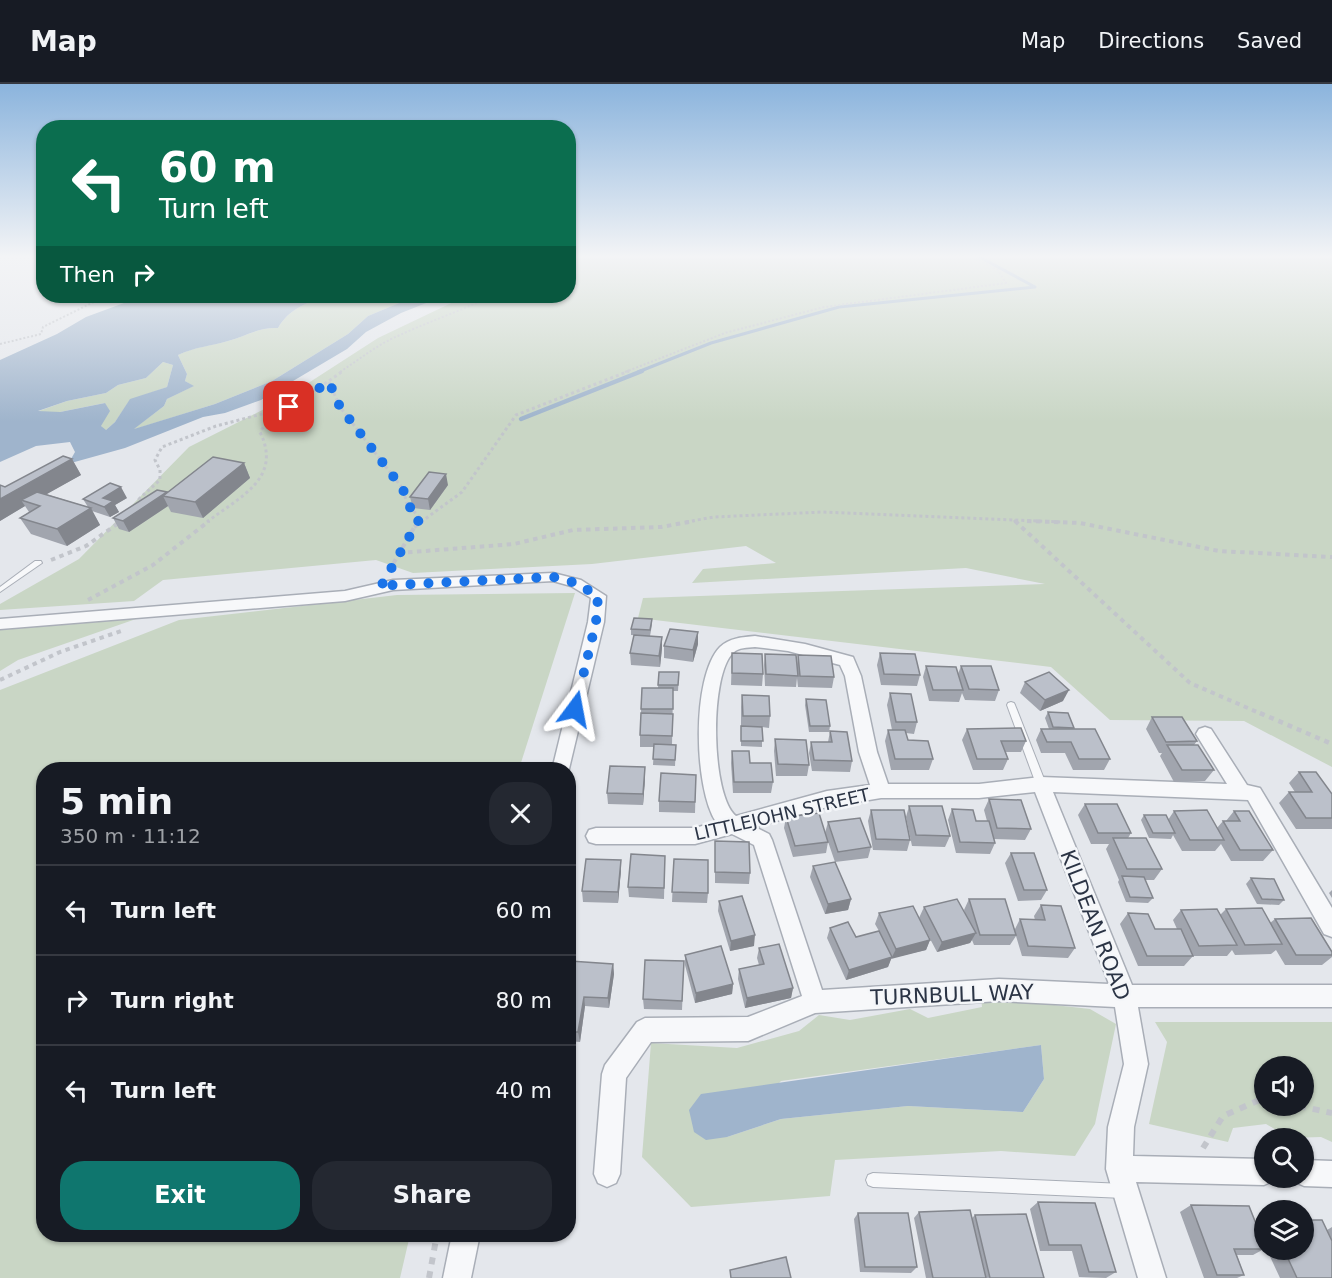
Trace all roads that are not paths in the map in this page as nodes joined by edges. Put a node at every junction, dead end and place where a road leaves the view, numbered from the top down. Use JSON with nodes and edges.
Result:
{"nodes":[{"id":1,"x":38,"y":563,"type":"road end"},
{"id":2,"x":0,"y":590,"type":"edge"},
{"id":3,"x":0,"y":624,"type":"edge"},
{"id":4,"x":1011,"y":705,"type":"dead end"},
{"id":5,"x":1205,"y":734,"type":"dead end"},
{"id":6,"x":563,"y":762,"type":"edge"},
{"id":7,"x":1041,"y":784,"type":"junction"},
{"id":8,"x":880,"y":791,"type":"junction"},
{"id":9,"x":1242,"y":793,"type":"junction"},
{"id":10,"x":737,"y":826,"type":"junction"},
{"id":11,"x":596,"y":836,"type":"dead end"},
{"id":12,"x":1332,"y":927,"type":"edge"},
{"id":13,"x":1125,"y":996,"type":"junction"},
{"id":14,"x":1332,"y":996,"type":"edge"},
{"id":15,"x":815,"y":1002,"type":"junction"},
{"id":16,"x":1254,"y":1172,"type":"edge"},
{"id":17,"x":1314,"y":1173,"type":"edge"},
{"id":18,"x":607,"y":1174,"type":"dead end"},
{"id":19,"x":1332,"y":1174,"type":"edge"},
{"id":20,"x":873,"y":1180,"type":"dead end"},
{"id":21,"x":1122,"y":1180,"type":"junction"},
{"id":22,"x":464,"y":1242,"type":"edge"},
{"id":23,"x":457,"y":1278,"type":"edge"},
{"id":24,"x":1152,"y":1278,"type":"edge"}],
"edges":[{"from":1,"to":2,"type":"lane"},
{"from":3,"to":6,"type":"street"},
{"from":4,"to":7,"type":"lane"},
{"from":5,"to":9,"type":"street"},
{"from":7,"to":8,"type":"street","name":"LITTLEJOHN STREET"},
{"from":7,"to":9,"type":"street","name":"LITTLEJOHN STREET"},
{"from":7,"to":13,"type":"street","name":"KILDEAN ROAD"},
{"from":8,"to":10,"type":"street","name":"LITTLEJOHN STREET"},
{"from":8,"to":10,"type":"street"},
{"from":9,"to":12,"type":"street"},
{"from":10,"to":11,"type":"street","name":"LITTLEJOHN STREET"},
{"from":10,"to":15,"type":"street"},
{"from":13,"to":14,"type":"street","name":"TURNBULL WAY"},
{"from":13,"to":15,"type":"street","name":"TURNBULL WAY"},
{"from":13,"to":21,"type":"street","name":"KILDEAN ROAD"},
{"from":15,"to":18,"type":"street","name":"TURNBULL WAY"},
{"from":16,"to":21,"type":"street"},
{"from":17,"to":19,"type":"street"},
{"from":20,"to":21,"type":"lane"},
{"from":21,"to":24,"type":"street","name":"KILDEAN ROAD"},
{"from":22,"to":23,"type":"street"}]}
